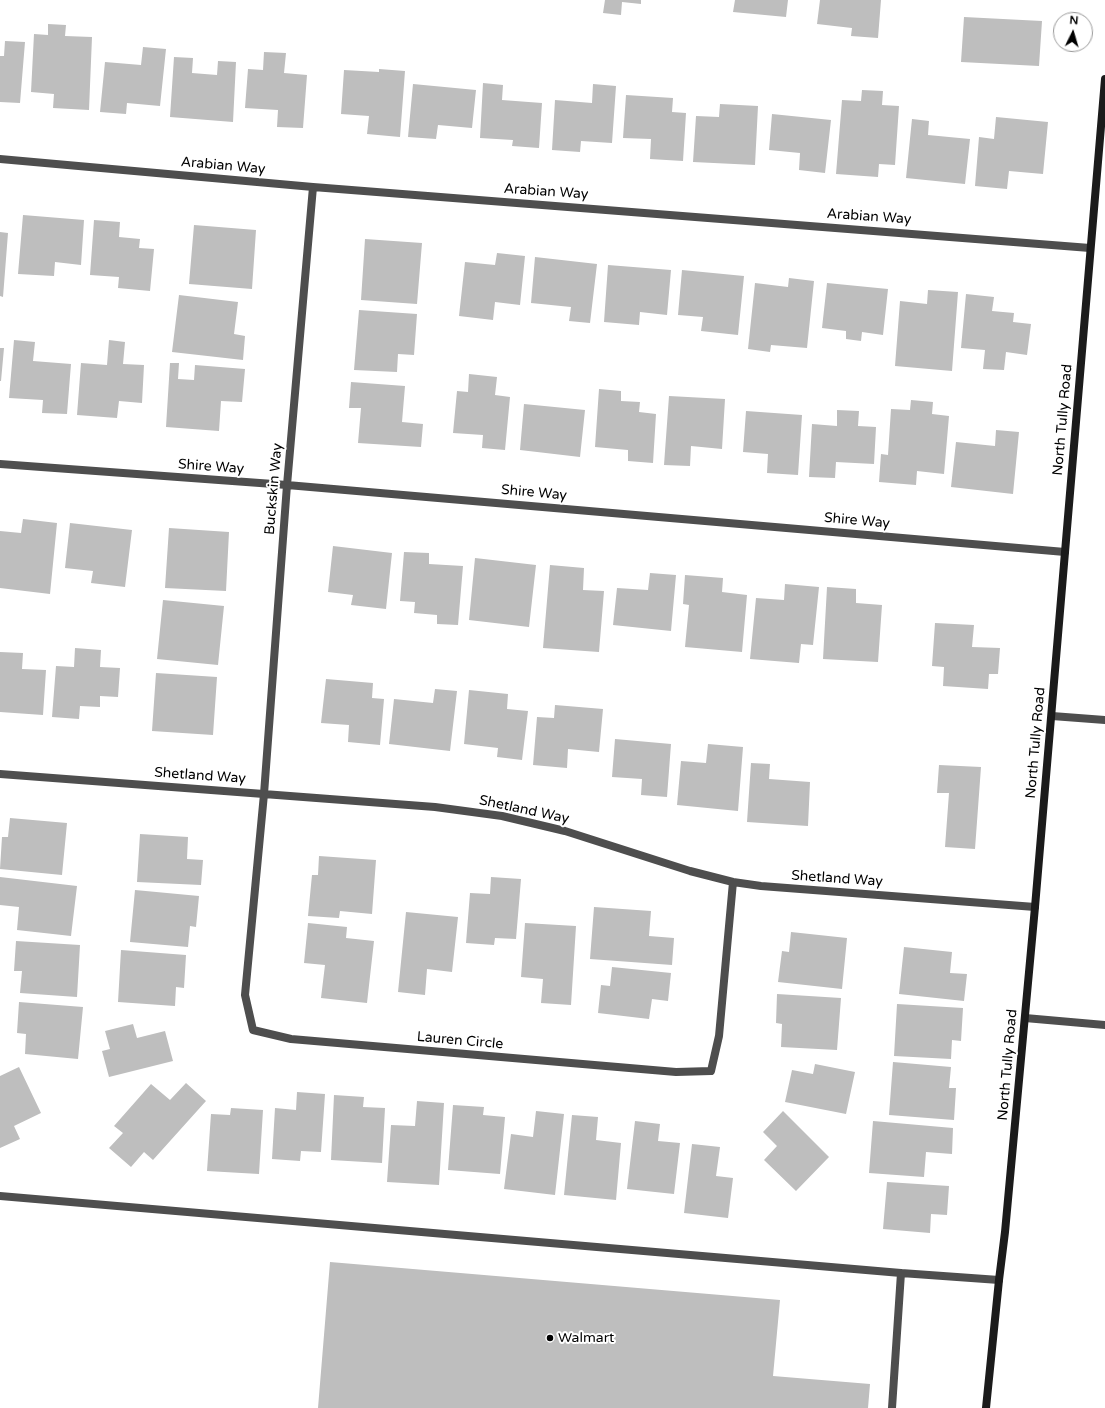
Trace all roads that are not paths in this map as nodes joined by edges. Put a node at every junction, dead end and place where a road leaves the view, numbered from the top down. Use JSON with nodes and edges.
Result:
{"nodes":[{"id":1,"x":1105,"y":79,"type":"edge"},
{"id":2,"x":0,"y":159,"type":"edge"},
{"id":3,"x":313,"y":186,"type":"junction"},
{"id":4,"x":1090,"y":248,"type":"junction"},
{"id":5,"x":0,"y":464,"type":"edge"},
{"id":6,"x":287,"y":485,"type":"junction"},
{"id":7,"x":1065,"y":552,"type":"junction"},
{"id":8,"x":1052,"y":716,"type":"junction"},
{"id":9,"x":1105,"y":720,"type":"edge"},
{"id":10,"x":0,"y":774,"type":"edge"},
{"id":11,"x":264,"y":794,"type":"junction"},
{"id":12,"x":733,"y":882,"type":"junction"},
{"id":13,"x":1036,"y":907,"type":"junction"},
{"id":14,"x":1025,"y":1018,"type":"junction"},
{"id":15,"x":1105,"y":1025,"type":"edge"},
{"id":16,"x":0,"y":1196,"type":"edge"},
{"id":17,"x":901,"y":1273,"type":"junction"},
{"id":18,"x":999,"y":1280,"type":"junction"},
{"id":19,"x":892,"y":1408,"type":"edge"},
{"id":20,"x":986,"y":1408,"type":"edge"}],
"edges":[{"from":1,"to":4,"type":"street","name":"North Tully Road"},
{"from":2,"to":3,"type":"street","name":"Arabian Way"},
{"from":3,"to":4,"type":"street","name":"Arabian Way"},
{"from":3,"to":6,"type":"street","name":"Buckskin Way"},
{"from":4,"to":7,"type":"street","name":"North Tully Road"},
{"from":5,"to":6,"type":"street","name":"Shire Way"},
{"from":6,"to":7,"type":"street","name":"Shire Way"},
{"from":6,"to":11,"type":"street","name":"Buckskin Way"},
{"from":7,"to":8,"type":"street","name":"North Tully Road"},
{"from":8,"to":9,"type":"street"},
{"from":8,"to":13,"type":"street","name":"North Tully Road"},
{"from":10,"to":11,"type":"street","name":"Shetland Way"},
{"from":11,"to":12,"type":"street","name":"Shetland Way"},
{"from":11,"to":12,"type":"street","name":"Lauren Circle"},
{"from":12,"to":13,"type":"street","name":"Shetland Way"},
{"from":13,"to":14,"type":"street","name":"North Tully Road"},
{"from":14,"to":15,"type":"street"},
{"from":14,"to":18,"type":"street","name":"North Tully Road"},
{"from":16,"to":17,"type":"street"},
{"from":17,"to":18,"type":"street"},
{"from":17,"to":19,"type":"street"},
{"from":18,"to":20,"type":"street","name":"North Tully Road"}]}
